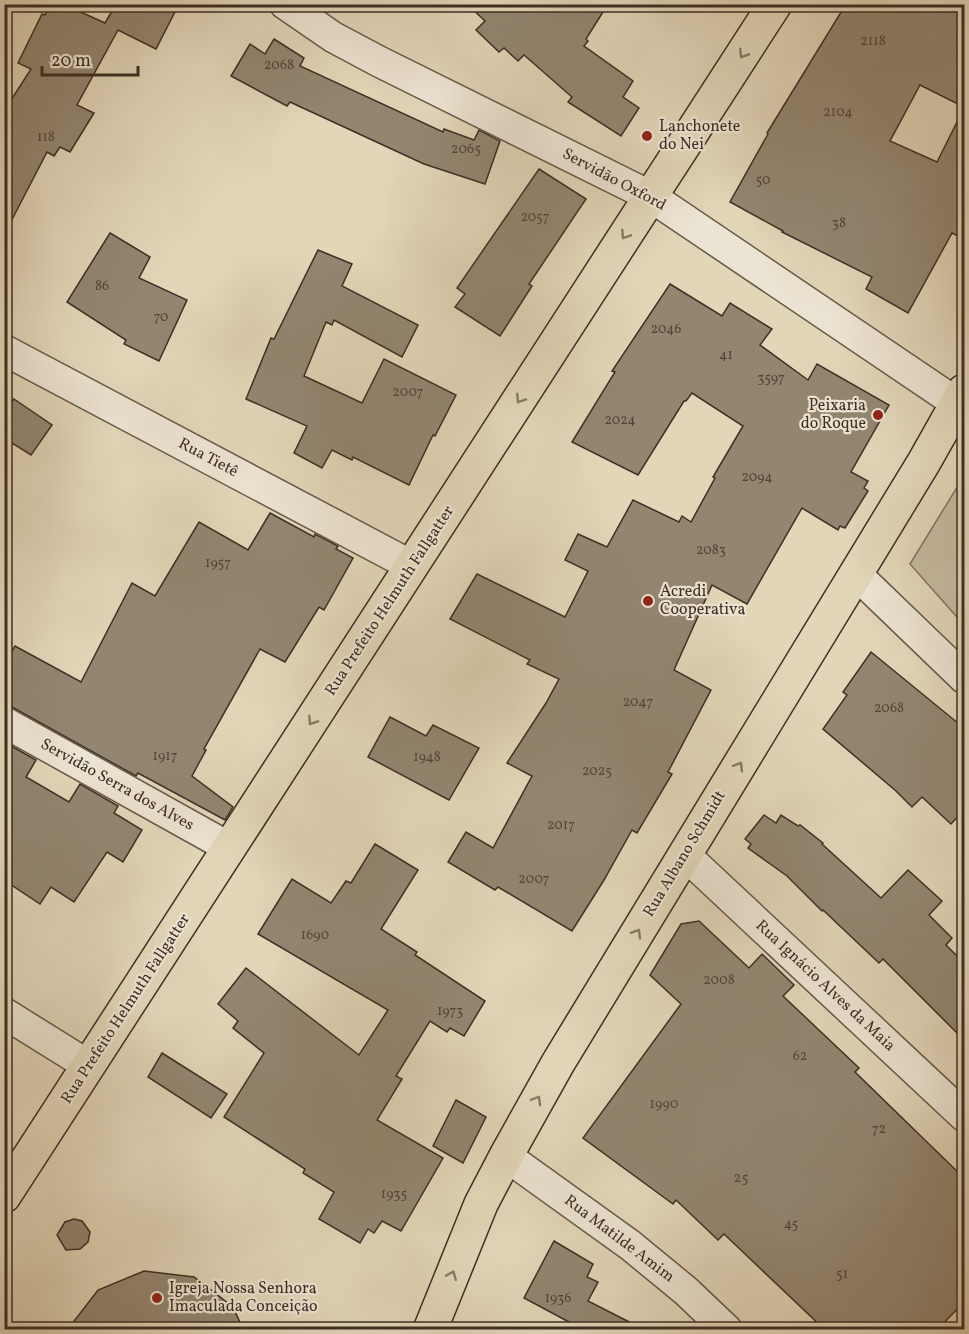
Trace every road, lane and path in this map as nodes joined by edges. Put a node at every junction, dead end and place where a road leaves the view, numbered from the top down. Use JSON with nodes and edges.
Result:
{"nodes":[{"id":1,"x":285,"y":4,"type":"edge"},
{"id":2,"x":775,"y":4,"type":"edge"},
{"id":3,"x":650,"y":196,"type":"junction"},
{"id":4,"x":4,"y":350,"type":"edge"},
{"id":5,"x":962,"y":401,"type":"edge"},
{"id":6,"x":412,"y":566,"type":"junction"},
{"id":7,"x":856,"y":574,"type":"junction"},
{"id":8,"x":964,"y":678,"type":"edge"},
{"id":9,"x":4,"y":722,"type":"edge"},
{"id":10,"x":230,"y":848,"type":"junction"},
{"id":11,"x":685,"y":855,"type":"junction"},
{"id":12,"x":4,"y":1013,"type":"edge"},
{"id":13,"x":89,"y":1066,"type":"junction"},
{"id":14,"x":964,"y":1116,"type":"edge"},
{"id":15,"x":506,"y":1156,"type":"junction"},
{"id":16,"x":4,"y":1196,"type":"edge"},
{"id":17,"x":430,"y":1329,"type":"edge"},
{"id":18,"x":727,"y":1329,"type":"edge"}],
"edges":[{"from":1,"to":3,"type":"street","name":"Servidão Oxford"},
{"from":2,"to":3,"type":"main road","name":"Rua Prefeito Helmuth Fallgatter","one_way":true},
{"from":3,"to":5,"type":"street","name":"Servidão Oxford"},
{"from":3,"to":6,"type":"main road","name":"Rua Prefeito Helmuth Fallgatter","one_way":true},
{"from":4,"to":6,"type":"street","name":"Rua Tietê"},
{"from":5,"to":7,"type":"main road","name":"Rua Albano Schmidt"},
{"from":6,"to":10,"type":"main road","name":"Rua Prefeito Helmuth Fallgatter","one_way":true},
{"from":7,"to":8,"type":"street"},
{"from":11,"to":7,"type":"main road","name":"Rua Albano Schmidt","one_way":true},
{"from":9,"to":10,"type":"street","name":"Servidão Serra dos Alves"},
{"from":10,"to":13,"type":"main road","name":"Rua Prefeito Helmuth Fallgatter"},
{"from":11,"to":14,"type":"street","name":"Rua Ignácio Alves da Maia"},
{"from":15,"to":11,"type":"main road","name":"Rua Albano Schmidt","one_way":true},
{"from":12,"to":13,"type":"street"},
{"from":13,"to":16,"type":"main road","name":"Rua Prefeito Helmuth Fallgatter"},
{"from":17,"to":15,"type":"main road","name":"Rua Albano Schmidt","one_way":true},
{"from":15,"to":18,"type":"street","name":"Rua Matilde Amim"}]}
